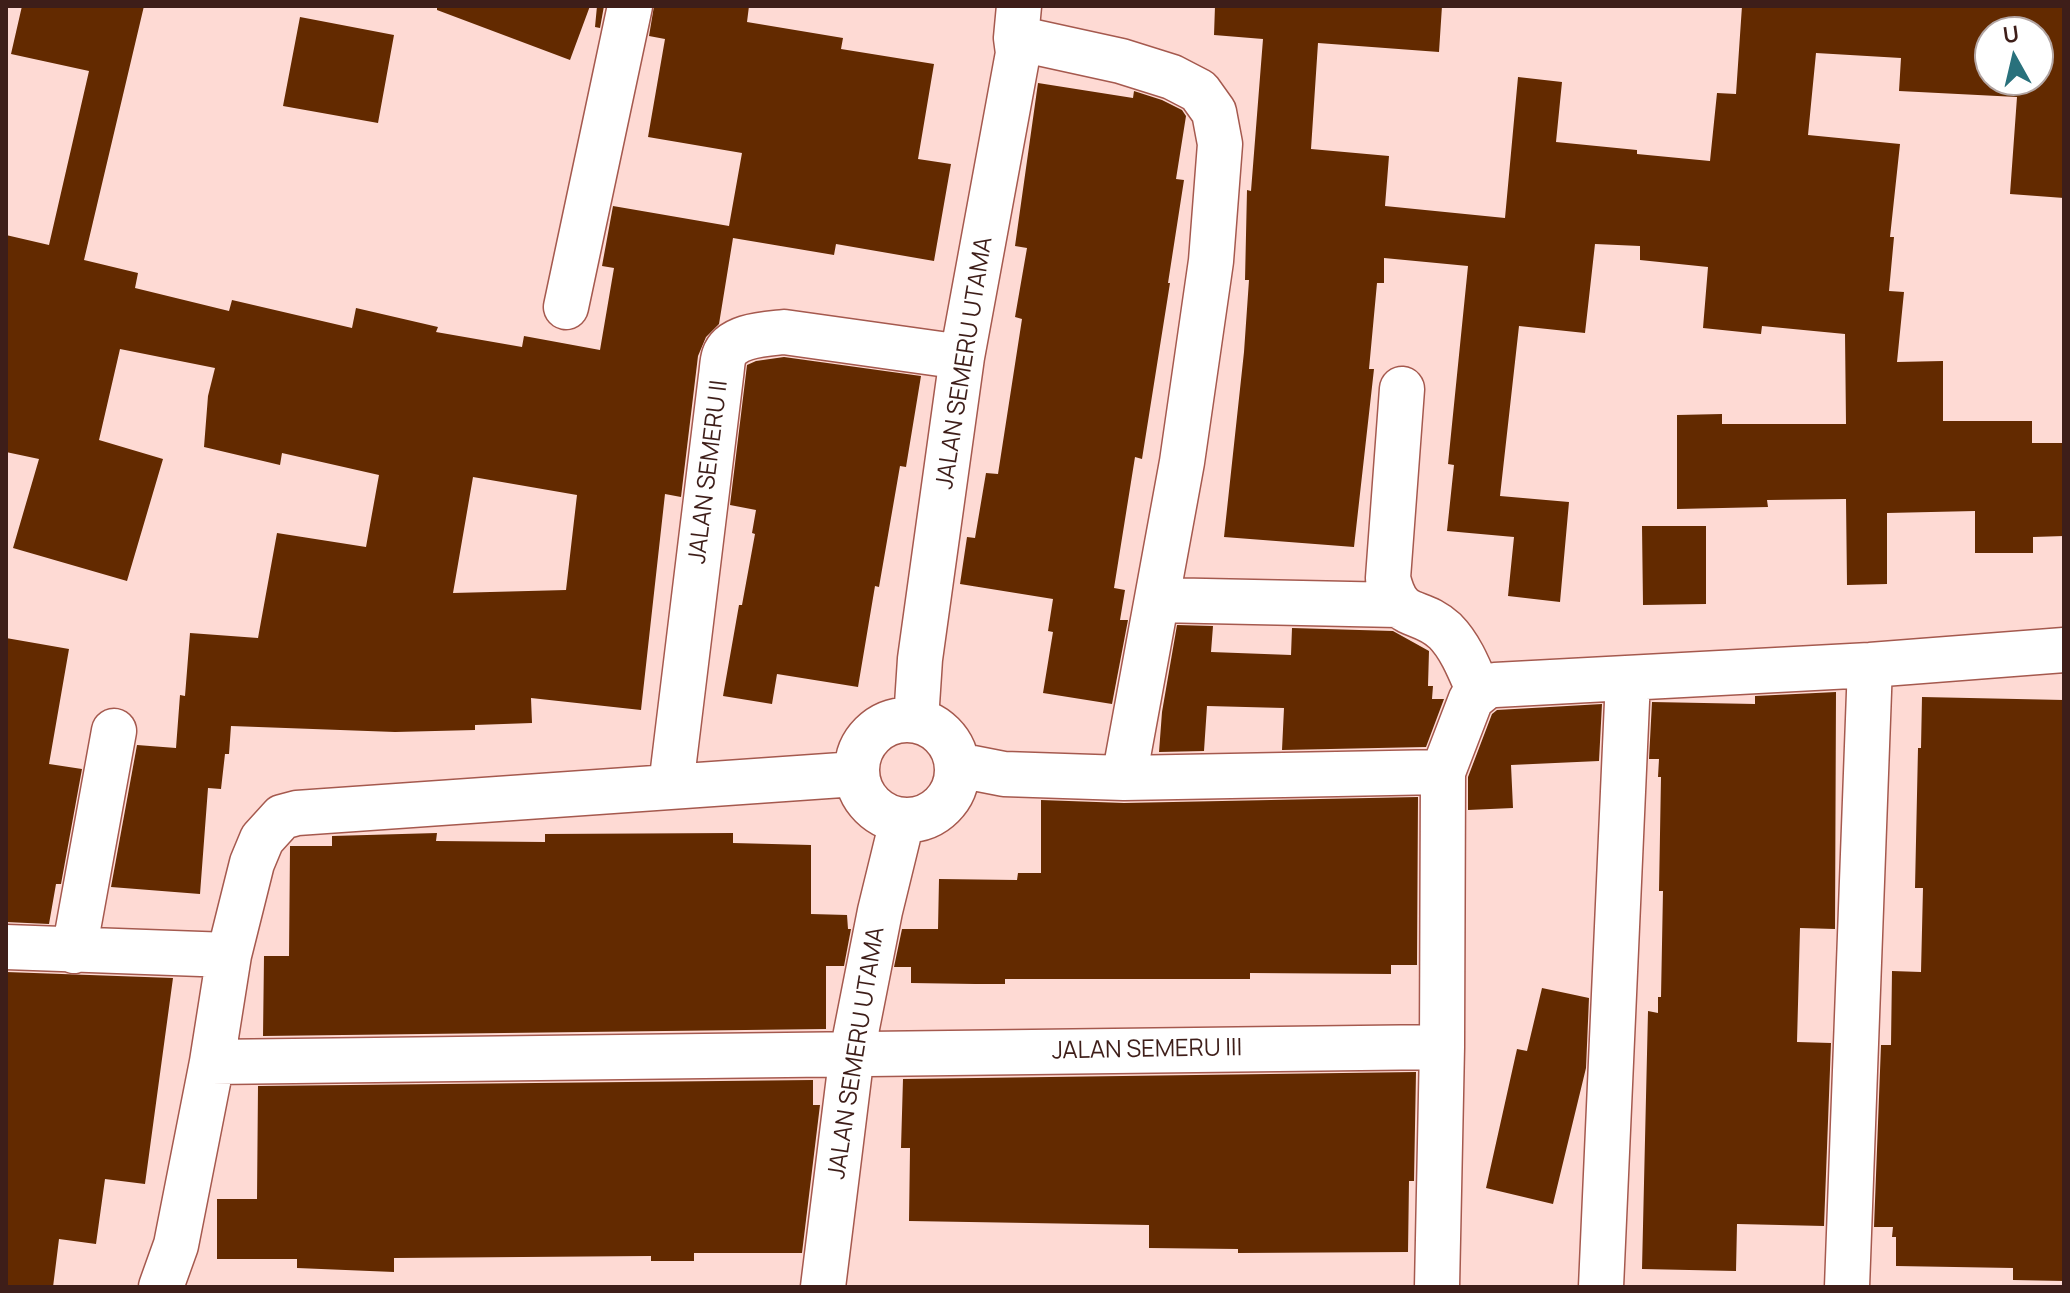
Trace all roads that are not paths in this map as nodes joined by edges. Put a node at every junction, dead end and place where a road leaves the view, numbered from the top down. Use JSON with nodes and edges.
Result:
{"nodes":[{"id":1,"x":630,"y":6,"type":"edge"},
{"id":2,"x":1025,"y":29,"type":"edge"},
{"id":3,"x":566,"y":307,"type":"dead end"},
{"id":4,"x":962,"y":357,"type":"junction"},
{"id":5,"x":1402,"y":389,"type":"dead end"},
{"id":6,"x":1157,"y":600,"type":"junction"},
{"id":7,"x":1398,"y":605,"type":"junction"},
{"id":8,"x":2064,"y":650,"type":"edge"},
{"id":9,"x":1870,"y":665,"type":"junction"},
{"id":10,"x":1628,"y":679,"type":"junction"},
{"id":11,"x":1479,"y":692,"type":"junction"},
{"id":12,"x":916,"y":720,"type":"junction"},
{"id":13,"x":114,"y":731,"type":"dead end"},
{"id":14,"x":958,"y":765,"type":"junction"},
{"id":15,"x":1443,"y":772,"type":"junction"},
{"id":16,"x":856,"y":774,"type":"junction"},
{"id":17,"x":1124,"y":778,"type":"junction"},
{"id":18,"x":671,"y":786,"type":"junction"},
{"id":19,"x":902,"y":821,"type":"junction"},
{"id":20,"x":6,"y":947,"type":"edge"},
{"id":21,"x":74,"y":951,"type":"junction"},
{"id":22,"x":229,"y":955,"type":"junction"},
{"id":23,"x":1442,"y":1047,"type":"junction"},
{"id":24,"x":852,"y":1053,"type":"junction"},
{"id":25,"x":212,"y":1062,"type":"junction"},
{"id":26,"x":161,"y":1287,"type":"edge"},
{"id":27,"x":823,"y":1287,"type":"edge"},
{"id":28,"x":1437,"y":1287,"type":"edge"},
{"id":29,"x":1601,"y":1287,"type":"edge"},
{"id":30,"x":1847,"y":1287,"type":"edge"}],
"edges":[{"from":1,"to":3,"type":"street"},
{"from":2,"to":4,"type":"street","name":"JALAN SEMERU UTAMA"},
{"from":2,"to":6,"type":"street"},
{"from":4,"to":12,"type":"street","name":"JALAN SEMERU UTAMA"},
{"from":4,"to":18,"type":"street","name":"JALAN SEMERU II"},
{"from":5,"to":7,"type":"street"},
{"from":6,"to":7,"type":"street"},
{"from":6,"to":17,"type":"street"},
{"from":7,"to":11,"type":"street"},
{"from":8,"to":9,"type":"street"},
{"from":9,"to":10,"type":"street"},
{"from":9,"to":30,"type":"street"},
{"from":10,"to":11,"type":"street"},
{"from":10,"to":29,"type":"street"},
{"from":11,"to":15,"type":"street"},
{"from":12,"to":14,"type":"street"},
{"from":12,"to":16,"type":"street"},
{"from":13,"to":21,"type":"street"},
{"from":14,"to":17,"type":"street"},
{"from":14,"to":19,"type":"street"},
{"from":15,"to":17,"type":"street"},
{"from":15,"to":23,"type":"street"},
{"from":16,"to":18,"type":"street"},
{"from":16,"to":19,"type":"street"},
{"from":18,"to":22,"type":"street"},
{"from":19,"to":24,"type":"street","name":"JALAN SEMERU UTAMA"},
{"from":20,"to":21,"type":"street"},
{"from":21,"to":22,"type":"street"},
{"from":22,"to":25,"type":"street"},
{"from":23,"to":24,"type":"street","name":"JALAN SEMERU III"},
{"from":23,"to":28,"type":"street"},
{"from":24,"to":25,"type":"street","name":"JALAN SEMERU III"},
{"from":24,"to":27,"type":"street","name":"JALAN SEMERU UTAMA"},
{"from":25,"to":26,"type":"street"}]}
